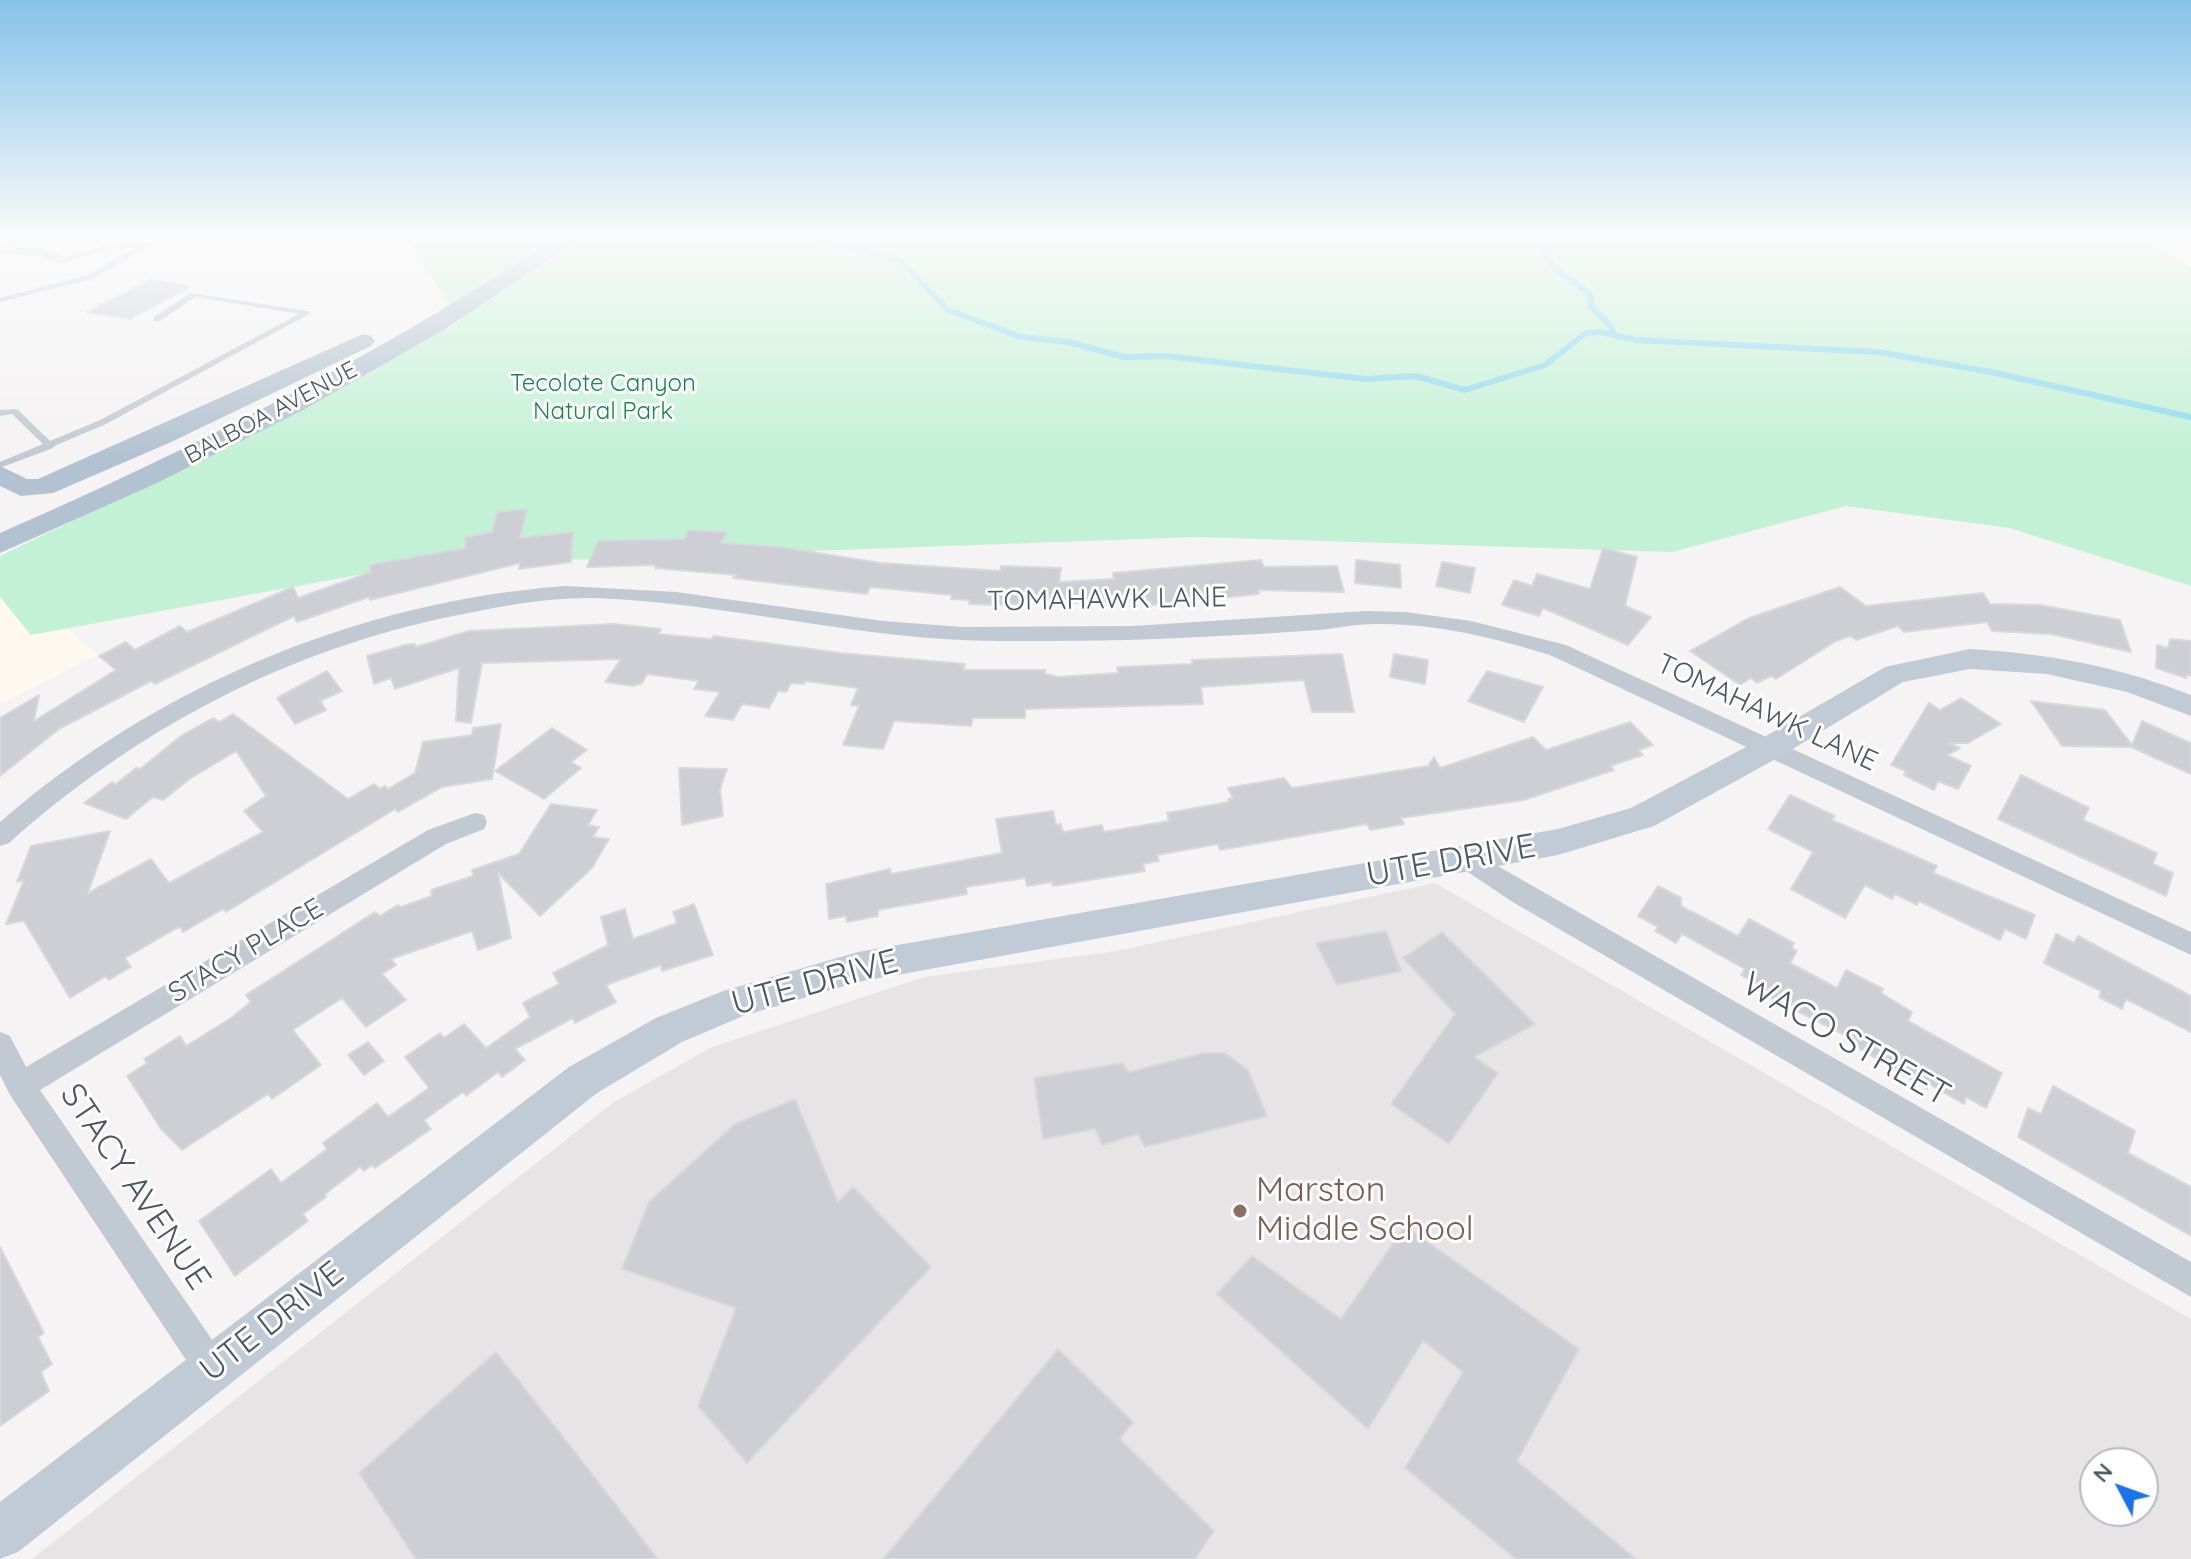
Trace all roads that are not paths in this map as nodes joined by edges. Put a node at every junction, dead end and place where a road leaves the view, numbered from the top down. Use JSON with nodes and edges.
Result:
{"nodes":[{"id":1,"x":171,"y":310,"type":"edge"},
{"id":2,"x":287,"y":310,"type":"edge"},
{"id":3,"x":430,"y":310,"type":"edge"},
{"id":4,"x":459,"y":310,"type":"edge"},
{"id":5,"x":426,"y":312,"type":"junction"},
{"id":6,"x":157,"y":319,"type":"dead end"},
{"id":7,"x":0,"y":413,"type":"edge"},
{"id":8,"x":50,"y":446,"type":"junction"},
{"id":9,"x":0,"y":465,"type":"edge"},
{"id":10,"x":0,"y":474,"type":"edge"},
{"id":11,"x":0,"y":491,"type":"edge"},
{"id":12,"x":0,"y":499,"type":"edge"},
{"id":13,"x":0,"y":517,"type":"edge"},
{"id":14,"x":0,"y":544,"type":"edge"},
{"id":15,"x":2191,"y":706,"type":"edge"},
{"id":16,"x":1772,"y":747,"type":"junction"},
{"id":17,"x":475,"y":822,"type":"dead end"},
{"id":18,"x":6,"y":830,"type":"edge"},
{"id":19,"x":1468,"y":859,"type":"junction"},
{"id":20,"x":2191,"y":944,"type":"edge"},
{"id":21,"x":0,"y":1045,"type":"edge"},
{"id":22,"x":20,"y":1086,"type":"junction"},
{"id":23,"x":2191,"y":1280,"type":"edge"},
{"id":24,"x":212,"y":1369,"type":"junction"},
{"id":25,"x":0,"y":1534,"type":"edge"}],
"edges":[{"from":1,"to":6,"type":"lane"},
{"from":2,"to":8,"type":"lane"},
{"from":3,"to":5,"type":"main road","name":"BALBOA AVENUE"},
{"from":4,"to":14,"type":"main road","name":"BALBOA AVENUE"},
{"from":5,"to":10,"type":"main road"},
{"from":5,"to":13,"type":"main road","name":"BALBOA AVENUE"},
{"from":7,"to":8,"type":"lane"},
{"from":8,"to":9,"type":"lane"},
{"from":11,"to":12,"type":"main road"},
{"from":15,"to":16,"type":"street","name":"UTE DRIVE"},
{"from":16,"to":18,"type":"street","name":"TOMAHAWK LANE"},
{"from":16,"to":19,"type":"street","name":"UTE DRIVE"},
{"from":16,"to":20,"type":"street","name":"TOMAHAWK LANE"},
{"from":17,"to":22,"type":"street","name":"STACY PLACE"},
{"from":19,"to":23,"type":"street","name":"WACO STREET"},
{"from":19,"to":24,"type":"street","name":"UTE DRIVE"},
{"from":21,"to":22,"type":"street","name":"STACY AVENUE"},
{"from":22,"to":24,"type":"street","name":"STACY AVENUE"},
{"from":24,"to":25,"type":"street","name":"UTE DRIVE"}]}
